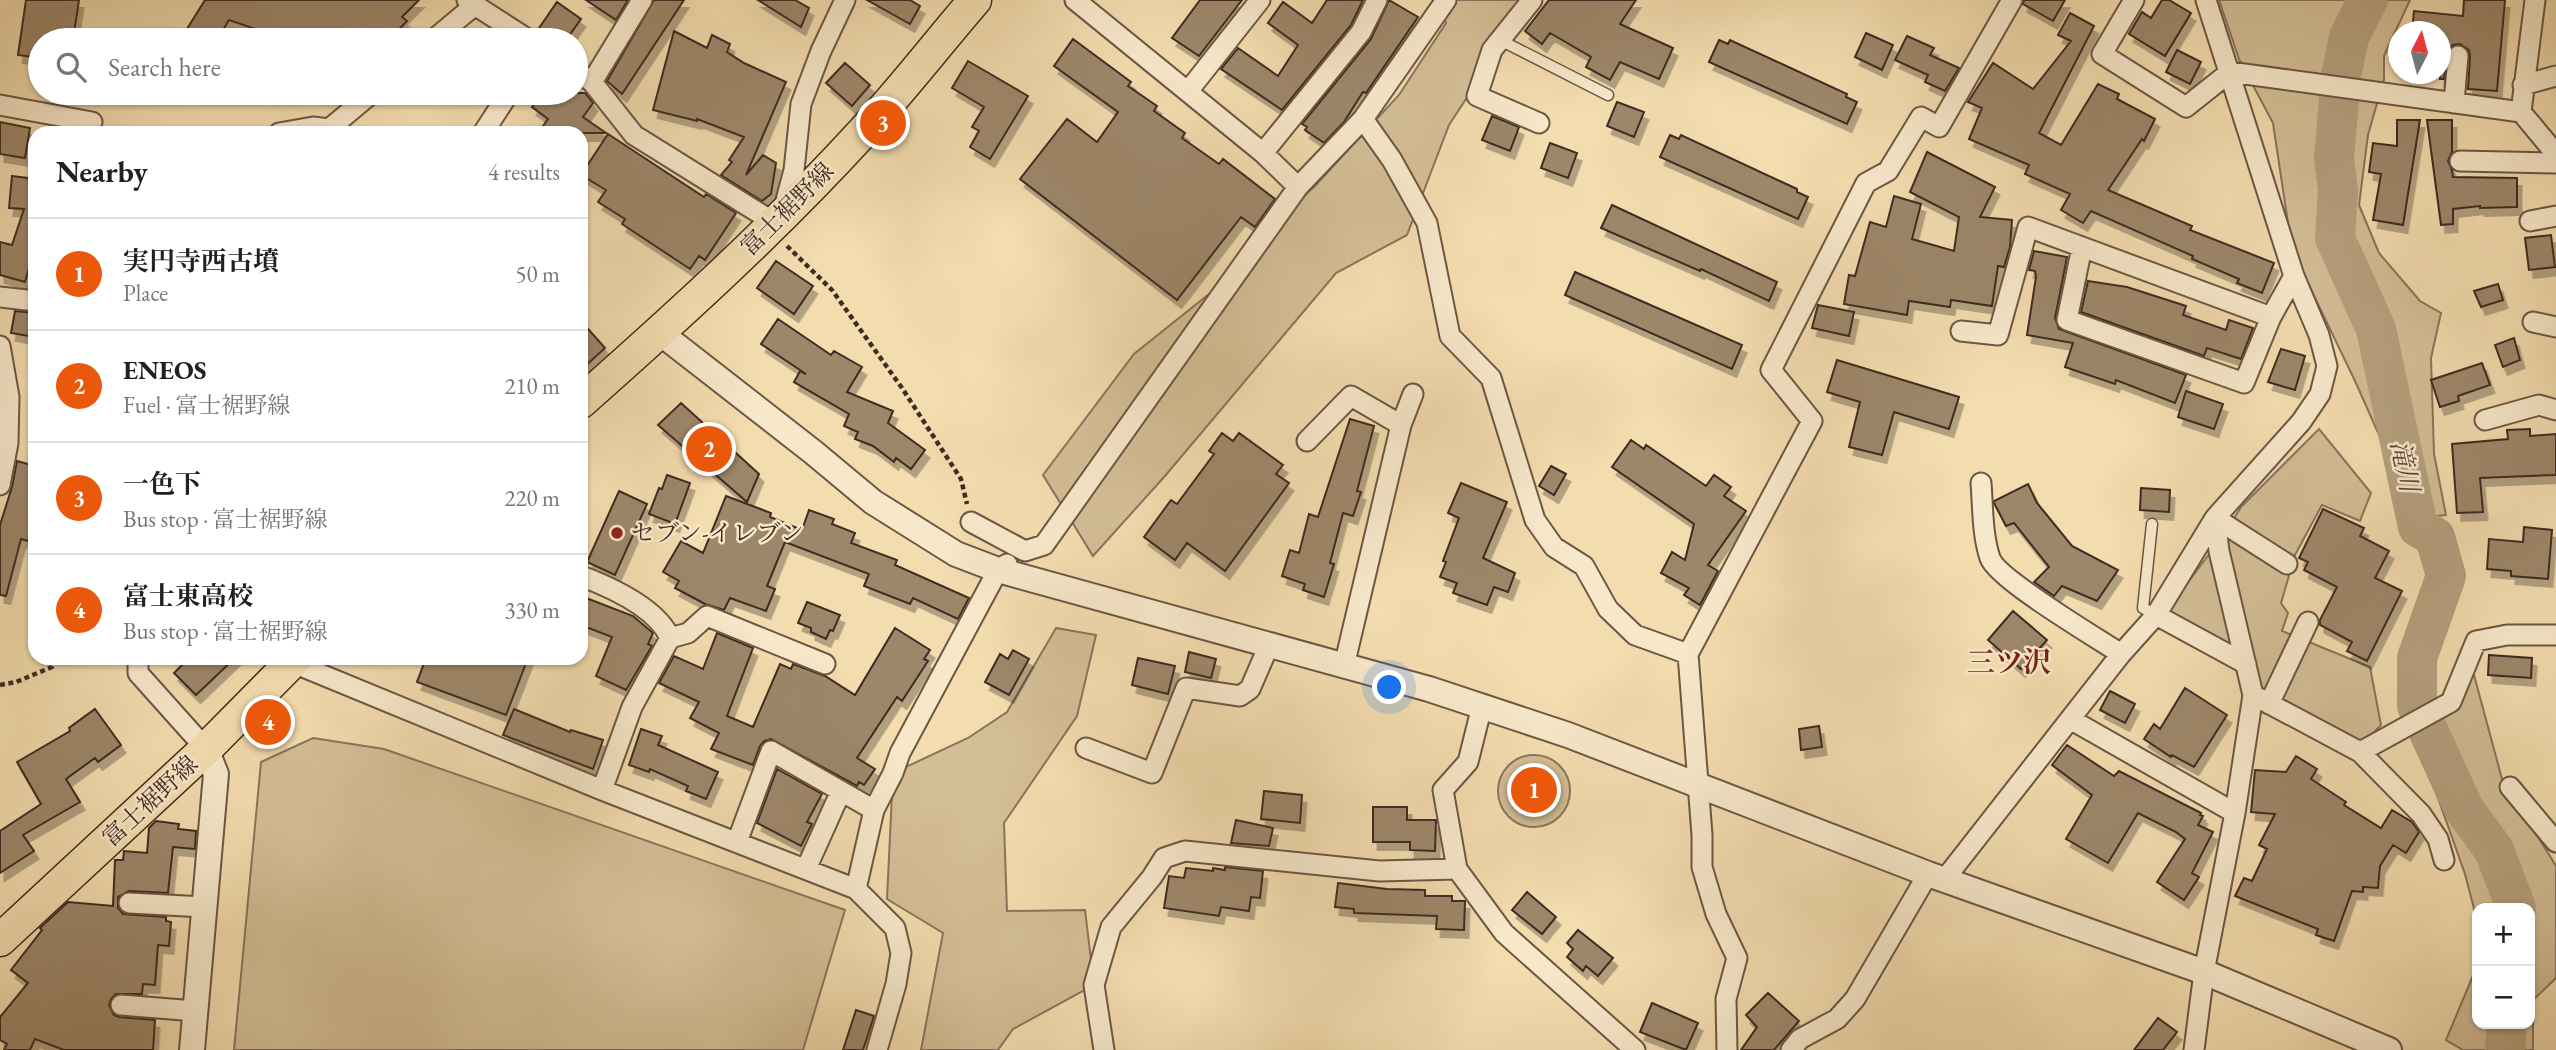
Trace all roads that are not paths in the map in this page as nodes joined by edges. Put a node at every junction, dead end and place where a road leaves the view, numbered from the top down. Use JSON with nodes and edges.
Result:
{"nodes":[{"id":1,"x":642,"y":0,"type":"edge"},
{"id":2,"x":845,"y":0,"type":"edge"},
{"id":3,"x":975,"y":0,"type":"edge"},
{"id":4,"x":1075,"y":0,"type":"edge"},
{"id":5,"x":1260,"y":0,"type":"edge"},
{"id":6,"x":1377,"y":0,"type":"edge"},
{"id":7,"x":1446,"y":0,"type":"edge"},
{"id":8,"x":1532,"y":0,"type":"edge"},
{"id":9,"x":2012,"y":0,"type":"edge"},
{"id":10,"x":2134,"y":0,"type":"edge"},
{"id":11,"x":2206,"y":0,"type":"edge"},
{"id":12,"x":2535,"y":0,"type":"edge"},
{"id":13,"x":471,"y":2,"type":"edge"},
{"id":14,"x":445,"y":28,"type":"edge"},
{"id":15,"x":511,"y":28,"type":"edge"},
{"id":16,"x":1500,"y":40,"type":"junction"},
{"id":17,"x":2458,"y":56,"type":"dead end"},
{"id":18,"x":588,"y":72,"type":"edge"},
{"id":19,"x":2230,"y":72,"type":"junction"},
{"id":20,"x":2556,"y":76,"type":"edge"},
{"id":21,"x":588,"y":82,"type":"edge"},
{"id":22,"x":2523,"y":85,"type":"junction"},
{"id":23,"x":1189,"y":90,"type":"junction"},
{"id":24,"x":1608,"y":95,"type":"dead end"},
{"id":25,"x":2454,"y":103,"type":"junction"},
{"id":26,"x":0,"y":105,"type":"edge"},
{"id":27,"x":358,"y":105,"type":"edge"},
{"id":28,"x":502,"y":105,"type":"edge"},
{"id":29,"x":2521,"y":112,"type":"junction"},
{"id":30,"x":1363,"y":119,"type":"junction"},
{"id":31,"x":92,"y":122,"type":"dead end"},
{"id":32,"x":1539,"y":123,"type":"dead end"},
{"id":33,"x":334,"y":126,"type":"edge"},
{"id":34,"x":488,"y":126,"type":"edge"},
{"id":35,"x":1264,"y":153,"type":"junction"},
{"id":36,"x":2556,"y":154,"type":"edge"},
{"id":37,"x":2460,"y":161,"type":"dead end"},
{"id":38,"x":2556,"y":163,"type":"edge"},
{"id":39,"x":1298,"y":187,"type":"junction"},
{"id":40,"x":2556,"y":216,"type":"edge"},
{"id":41,"x":2530,"y":221,"type":"dead end"},
{"id":42,"x":775,"y":222,"type":"junction"},
{"id":43,"x":2082,"y":247,"type":"junction"},
{"id":44,"x":2294,"y":276,"type":"junction"},
{"id":45,"x":0,"y":296,"type":"edge"},
{"id":46,"x":28,"y":300,"type":"edge"},
{"id":47,"x":2271,"y":317,"type":"junction"},
{"id":48,"x":2533,"y":322,"type":"dead end"},
{"id":49,"x":2556,"y":327,"type":"edge"},
{"id":50,"x":1961,"y":331,"type":"dead end"},
{"id":51,"x":659,"y":332,"type":"junction"},
{"id":52,"x":0,"y":346,"type":"edge"},
{"id":53,"x":1413,"y":394,"type":"dead end"},
{"id":54,"x":588,"y":396,"type":"edge"},
{"id":55,"x":2556,"y":410,"type":"edge"},
{"id":56,"x":2485,"y":420,"type":"dead end"},
{"id":57,"x":1401,"y":425,"type":"junction"},
{"id":58,"x":1307,"y":441,"type":"dead end"},
{"id":59,"x":1981,"y":482,"type":"dead end"},
{"id":60,"x":0,"y":485,"type":"edge"},
{"id":61,"x":2215,"y":518,"type":"junction"},
{"id":62,"x":971,"y":522,"type":"road end"},
{"id":63,"x":2152,"y":524,"type":"dead end"},
{"id":64,"x":1025,"y":551,"type":"junction"},
{"id":65,"x":2287,"y":564,"type":"dead end"},
{"id":66,"x":998,"y":570,"type":"junction"},
{"id":67,"x":588,"y":579,"type":"edge"},
{"id":68,"x":2156,"y":615,"type":"junction"},
{"id":69,"x":2308,"y":622,"type":"dead end"},
{"id":70,"x":2556,"y":635,"type":"edge"},
{"id":71,"x":670,"y":638,"type":"junction"},
{"id":72,"x":1269,"y":645,"type":"junction"},
{"id":73,"x":2121,"y":653,"type":"junction"},
{"id":74,"x":1688,"y":654,"type":"junction"},
{"id":75,"x":825,"y":664,"type":"dead end"},
{"id":76,"x":2246,"y":664,"type":"junction"},
{"id":77,"x":138,"y":665,"type":"edge"},
{"id":78,"x":288,"y":665,"type":"edge"},
{"id":79,"x":305,"y":665,"type":"edge"},
{"id":80,"x":1344,"y":666,"type":"junction"},
{"id":81,"x":2261,"y":700,"type":"junction"},
{"id":82,"x":1482,"y":706,"type":"junction"},
{"id":83,"x":2070,"y":719,"type":"junction"},
{"id":84,"x":206,"y":748,"type":"junction"},
{"id":85,"x":1086,"y":748,"type":"dead end"},
{"id":86,"x":2360,"y":752,"type":"junction"},
{"id":87,"x":1698,"y":785,"type":"junction"},
{"id":88,"x":2510,"y":787,"type":"dead end"},
{"id":89,"x":602,"y":790,"type":"junction"},
{"id":90,"x":841,"y":790,"type":"junction"},
{"id":91,"x":874,"y":810,"type":"junction"},
{"id":92,"x":2235,"y":813,"type":"junction"},
{"id":93,"x":737,"y":842,"type":"junction"},
{"id":94,"x":2556,"y":842,"type":"edge"},
{"id":95,"x":2444,"y":860,"type":"dead end"},
{"id":96,"x":806,"y":869,"type":"junction"},
{"id":97,"x":1457,"y":869,"type":"junction"},
{"id":98,"x":1936,"y":877,"type":"junction"},
{"id":99,"x":856,"y":889,"type":"junction"},
{"id":100,"x":130,"y":903,"type":"dead end"},
{"id":101,"x":204,"y":907,"type":"junction"},
{"id":102,"x":0,"y":940,"type":"edge"},
{"id":103,"x":2204,"y":972,"type":"junction"},
{"id":104,"x":121,"y":1005,"type":"dead end"},
{"id":105,"x":195,"y":1011,"type":"junction"},
{"id":106,"x":192,"y":1050,"type":"edge"},
{"id":107,"x":877,"y":1050,"type":"edge"},
{"id":108,"x":1104,"y":1050,"type":"edge"},
{"id":109,"x":1635,"y":1050,"type":"edge"},
{"id":110,"x":1727,"y":1050,"type":"edge"},
{"id":111,"x":1791,"y":1050,"type":"edge"},
{"id":112,"x":2194,"y":1050,"type":"edge"},
{"id":113,"x":2389,"y":1050,"type":"edge"}],
"edges":[{"from":1,"to":18,"type":"street"},
{"from":2,"to":42,"type":"street"},
{"from":3,"to":42,"type":"main road","name":"富士裾野線"},
{"from":4,"to":23,"type":"street"},
{"from":5,"to":23,"type":"street"},
{"from":6,"to":35,"type":"street"},
{"from":7,"to":30,"type":"street"},
{"from":8,"to":16,"type":"street"},
{"from":9,"to":74,"type":"street"},
{"from":10,"to":19,"type":"street"},
{"from":11,"to":19,"type":"street"},
{"from":12,"to":22,"type":"street"},
{"from":13,"to":14,"type":"street"},
{"from":13,"to":15,"type":"street"},
{"from":16,"to":24,"type":"lane"},
{"from":16,"to":32,"type":"street"},
{"from":17,"to":25,"type":"street"},
{"from":19,"to":25,"type":"street"},
{"from":19,"to":44,"type":"street"},
{"from":20,"to":22,"type":"street"},
{"from":21,"to":42,"type":"street"},
{"from":22,"to":29,"type":"street"},
{"from":23,"to":35,"type":"street"},
{"from":25,"to":29,"type":"street"},
{"from":26,"to":31,"type":"street"},
{"from":27,"to":33,"type":"street"},
{"from":28,"to":34,"type":"street"},
{"from":29,"to":36,"type":"street"},
{"from":30,"to":39,"type":"street"},
{"from":30,"to":74,"type":"street"},
{"from":35,"to":39,"type":"street"},
{"from":37,"to":38,"type":"street"},
{"from":39,"to":64,"type":"street"},
{"from":40,"to":41,"type":"street"},
{"from":42,"to":51,"type":"main road","name":"富士裾野線"},
{"from":43,"to":47,"type":"street"},
{"from":43,"to":47,"type":"street"},
{"from":43,"to":50,"type":"street"},
{"from":44,"to":47,"type":"street"},
{"from":44,"to":61,"type":"street"},
{"from":45,"to":46,"type":"street"},
{"from":48,"to":49,"type":"street"},
{"from":51,"to":54,"type":"main road","name":"富士裾野線"},
{"from":51,"to":66,"type":"street"},
{"from":52,"to":60,"type":"street"},
{"from":53,"to":57,"type":"street"},
{"from":55,"to":56,"type":"street"},
{"from":57,"to":58,"type":"street"},
{"from":57,"to":80,"type":"street"},
{"from":59,"to":73,"type":"street"},
{"from":61,"to":65,"type":"street"},
{"from":61,"to":68,"type":"street"},
{"from":61,"to":76,"type":"street"},
{"from":62,"to":64,"type":"street"},
{"from":63,"to":68,"type":"lane"},
{"from":64,"to":66,"type":"street"},
{"from":66,"to":72,"type":"street"},
{"from":66,"to":91,"type":"street"},
{"from":67,"to":71,"type":"street"},
{"from":68,"to":73,"type":"street"},
{"from":68,"to":76,"type":"street"},
{"from":69,"to":81,"type":"street"},
{"from":70,"to":86,"type":"street"},
{"from":71,"to":75,"type":"street"},
{"from":71,"to":89,"type":"street"},
{"from":72,"to":80,"type":"street"},
{"from":72,"to":85,"type":"street"},
{"from":73,"to":83,"type":"street"},
{"from":74,"to":87,"type":"street"},
{"from":76,"to":81,"type":"street"},
{"from":77,"to":84,"type":"street"},
{"from":78,"to":84,"type":"main road","name":"富士裾野線"},
{"from":79,"to":89,"type":"street"},
{"from":80,"to":82,"type":"street"},
{"from":81,"to":86,"type":"street"},
{"from":81,"to":92,"type":"street"},
{"from":82,"to":87,"type":"street"},
{"from":82,"to":97,"type":"street"},
{"from":83,"to":92,"type":"street"},
{"from":83,"to":98,"type":"street"},
{"from":84,"to":101,"type":"street"},
{"from":84,"to":102,"type":"main road","name":"富士裾野線"},
{"from":86,"to":95,"type":"street"},
{"from":87,"to":98,"type":"street"},
{"from":87,"to":110,"type":"street"},
{"from":88,"to":94,"type":"street"},
{"from":89,"to":93,"type":"street"},
{"from":90,"to":91,"type":"street"},
{"from":90,"to":93,"type":"street"},
{"from":90,"to":96,"type":"street"},
{"from":91,"to":99,"type":"street"},
{"from":92,"to":103,"type":"street"},
{"from":93,"to":96,"type":"street"},
{"from":96,"to":99,"type":"street"},
{"from":97,"to":108,"type":"street"},
{"from":97,"to":109,"type":"street"},
{"from":98,"to":103,"type":"street"},
{"from":98,"to":111,"type":"street"},
{"from":99,"to":107,"type":"street"},
{"from":100,"to":101,"type":"street"},
{"from":101,"to":105,"type":"street"},
{"from":103,"to":112,"type":"street"},
{"from":103,"to":113,"type":"street"},
{"from":104,"to":105,"type":"street"},
{"from":105,"to":106,"type":"street"}]}
